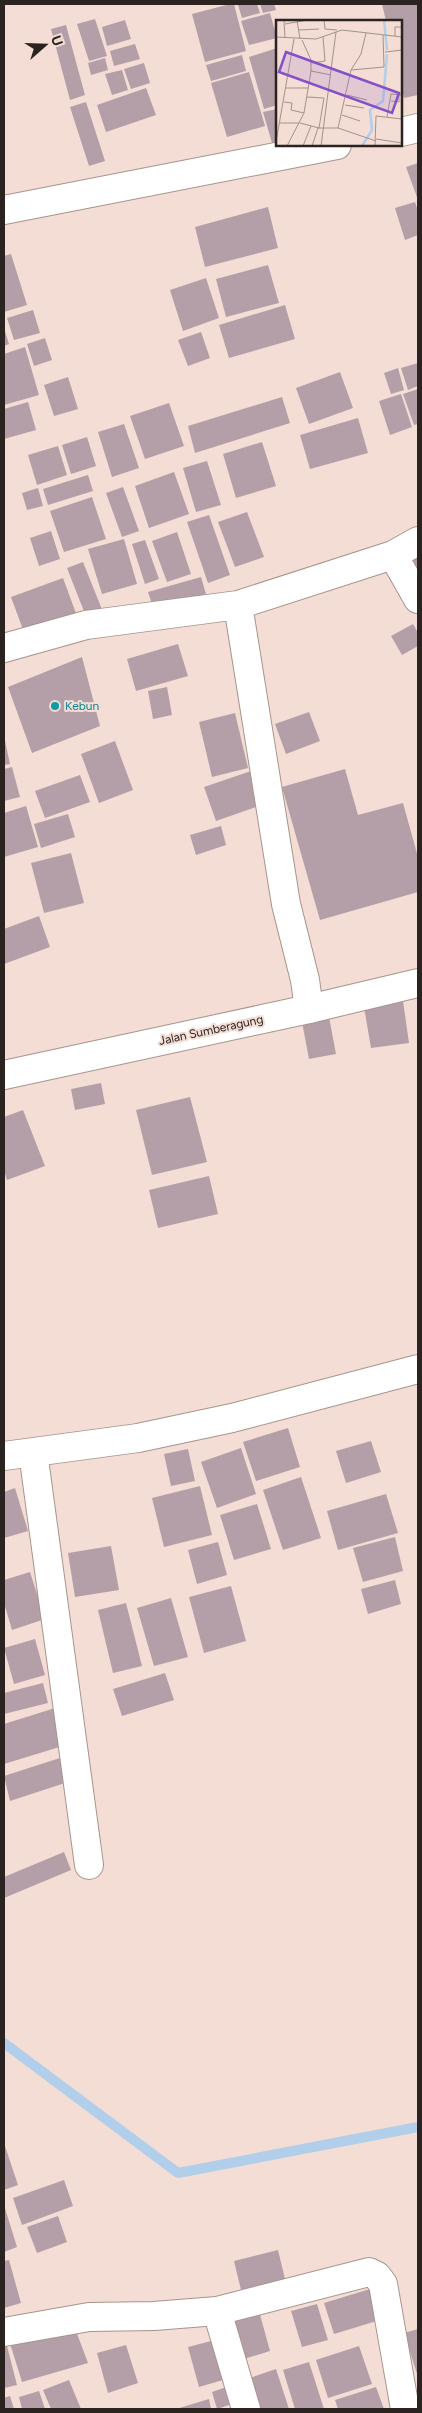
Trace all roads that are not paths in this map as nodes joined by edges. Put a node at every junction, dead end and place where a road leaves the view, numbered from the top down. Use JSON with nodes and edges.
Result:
{"nodes":[{"id":1,"x":418,"y":128,"type":"edge"},
{"id":2,"x":402,"y":132,"type":"edge"},
{"id":3,"x":332,"y":146,"type":"edge"},
{"id":4,"x":4,"y":210,"type":"edge"},
{"id":5,"x":418,"y":541,"type":"edge"},
{"id":6,"x":393,"y":555,"type":"junction"},
{"id":7,"x":418,"y":599,"type":"edge"},
{"id":8,"x":238,"y":605,"type":"junction"},
{"id":9,"x":4,"y":648,"type":"edge"},
{"id":10,"x":418,"y":983,"type":"edge"},
{"id":11,"x":309,"y":1009,"type":"junction"},
{"id":12,"x":4,"y":1074,"type":"edge"},
{"id":13,"x":418,"y":1369,"type":"edge"},
{"id":14,"x":33,"y":1452,"type":"junction"},
{"id":15,"x":4,"y":1456,"type":"edge"},
{"id":16,"x":89,"y":1865,"type":"dead end"},
{"id":17,"x":217,"y":2311,"type":"junction"},
{"id":18,"x":4,"y":2332,"type":"edge"},
{"id":19,"x":246,"y":2409,"type":"edge"},
{"id":20,"x":405,"y":2409,"type":"edge"}],
"edges":[{"from":1,"to":2,"type":"street"},
{"from":3,"to":4,"type":"street"},
{"from":5,"to":6,"type":"street"},
{"from":6,"to":7,"type":"street"},
{"from":6,"to":8,"type":"street"},
{"from":8,"to":9,"type":"street"},
{"from":8,"to":11,"type":"street"},
{"from":10,"to":11,"type":"street","name":"Jalan Sumberagung"},
{"from":11,"to":12,"type":"street","name":"Jalan Sumberagung"},
{"from":13,"to":14,"type":"street"},
{"from":14,"to":15,"type":"street"},
{"from":14,"to":16,"type":"street"},
{"from":17,"to":18,"type":"street"},
{"from":17,"to":19,"type":"street"},
{"from":17,"to":20,"type":"street"}]}
